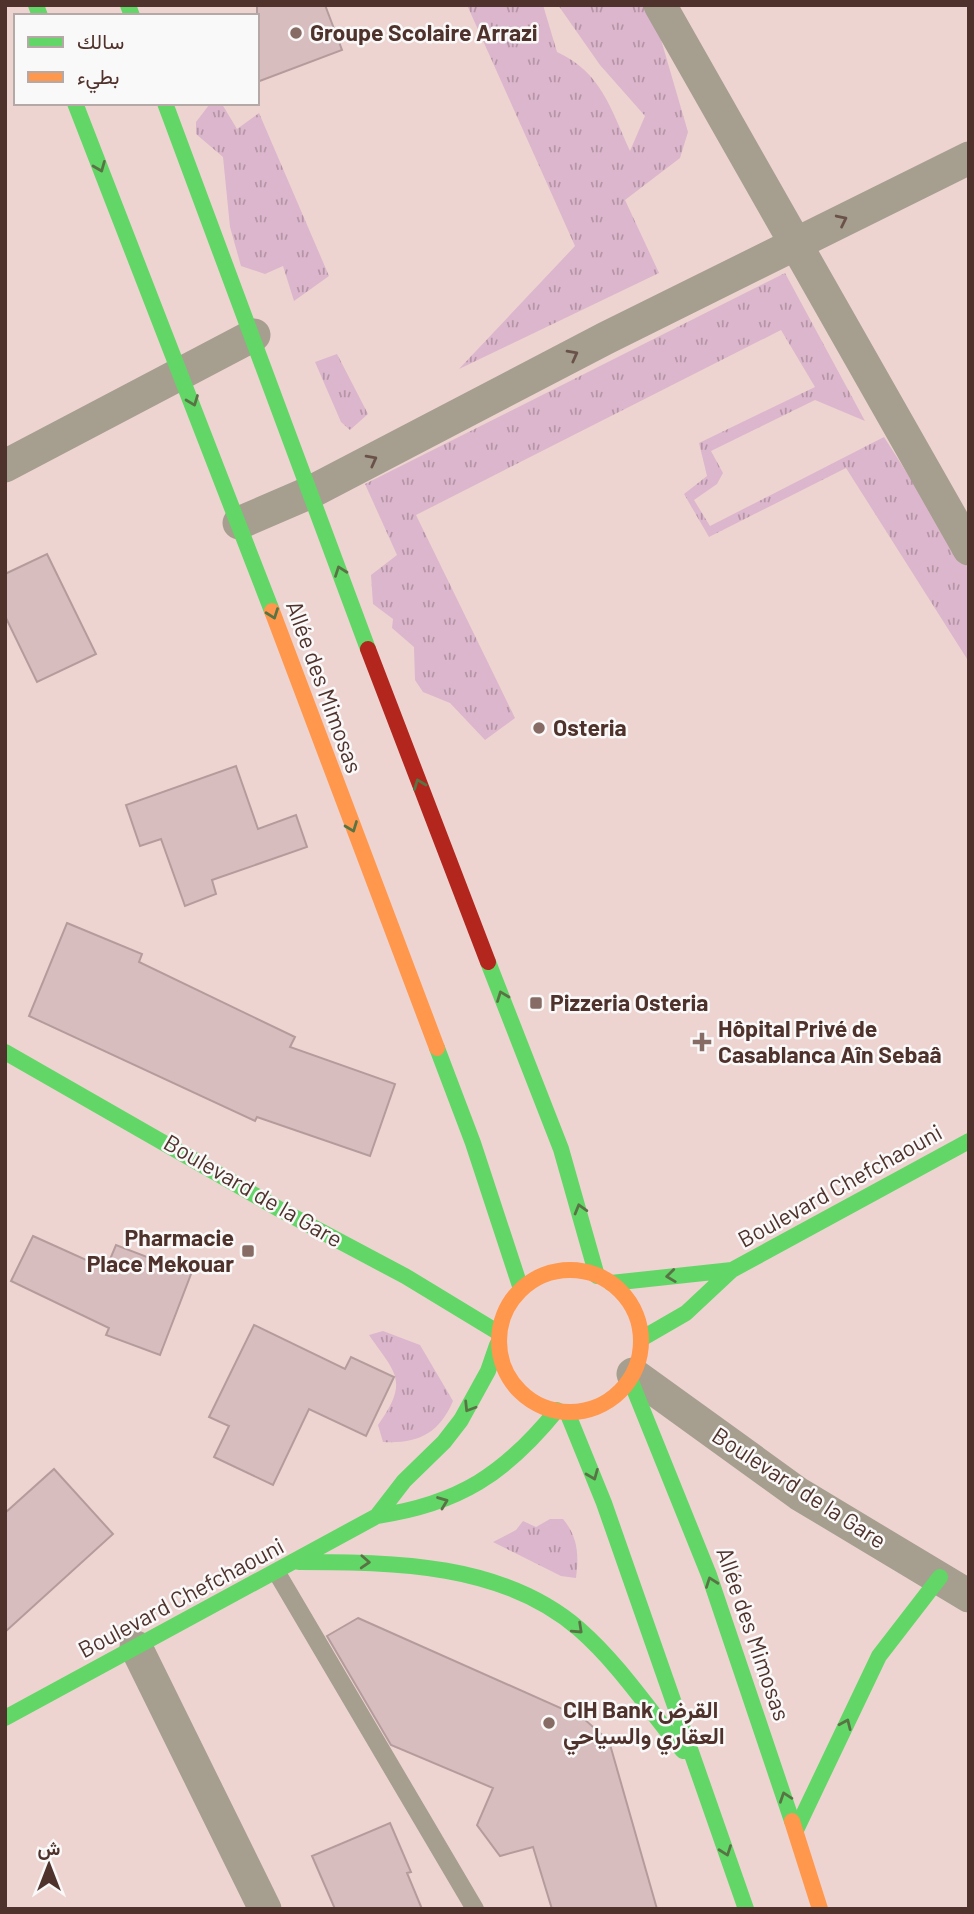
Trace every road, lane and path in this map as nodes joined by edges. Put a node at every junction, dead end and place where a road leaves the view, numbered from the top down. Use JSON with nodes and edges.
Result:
{"nodes":[{"id":1,"x":660,"y":5,"type":"edge"},
{"id":2,"x":76,"y":105,"type":"edge"},
{"id":3,"x":166,"y":105,"type":"edge"},
{"id":4,"x":969,"y":158,"type":"edge"},
{"id":5,"x":795,"y":243,"type":"junction"},
{"id":6,"x":254,"y":335,"type":"junction"},
{"id":7,"x":182,"y":373,"type":"junction"},
{"id":8,"x":5,"y":466,"type":"edge"},
{"id":9,"x":311,"y":492,"type":"junction"},
{"id":10,"x":239,"y":523,"type":"junction"},
{"id":11,"x":969,"y":549,"type":"edge"},
{"id":12,"x":5,"y":1052,"type":"edge"},
{"id":13,"x":969,"y":1141,"type":"edge"},
{"id":14,"x":732,"y":1270,"type":"junction"},
{"id":15,"x":604,"y":1280,"type":"junction"},
{"id":16,"x":522,"y":1289,"type":"junction"},
{"id":17,"x":498,"y":1339,"type":"junction"},
{"id":18,"x":641,"y":1339,"type":"junction"},
{"id":19,"x":632,"y":1377,"type":"junction"},
{"id":20,"x":562,"y":1411,"type":"junction"},
{"id":21,"x":377,"y":1516,"type":"junction"},
{"id":22,"x":297,"y":1562,"type":"junction"},
{"id":23,"x":277,"y":1573,"type":"junction"},
{"id":24,"x":940,"y":1577,"type":"junction"},
{"id":25,"x":969,"y":1596,"type":"edge"},
{"id":26,"x":136,"y":1647,"type":"junction"},
{"id":27,"x":5,"y":1717,"type":"edge"},
{"id":28,"x":695,"y":1766,"type":"junction"},
{"id":29,"x":796,"y":1830,"type":"junction"},
{"id":30,"x":265,"y":1909,"type":"edge"},
{"id":31,"x":475,"y":1909,"type":"edge"},
{"id":32,"x":746,"y":1909,"type":"edge"},
{"id":33,"x":820,"y":1909,"type":"edge"}],
"edges":[{"from":1,"to":5,"type":"street"},
{"from":2,"to":7,"type":"main road","name":"Allée des Mimosas","one_way":true},
{"from":3,"to":6,"type":"main road"},
{"from":5,"to":4,"type":"street","one_way":true},
{"from":9,"to":5,"type":"street","one_way":true},
{"from":5,"to":11,"type":"street"},
{"from":6,"to":7,"type":"street"},
{"from":6,"to":9,"type":"main road"},
{"from":7,"to":8,"type":"street"},
{"from":7,"to":10,"type":"main road","name":"Allée des Mimosas","one_way":true},
{"from":9,"to":10,"type":"street"},
{"from":15,"to":9,"type":"main road","one_way":true},
{"from":10,"to":16,"type":"main road","name":"Allée des Mimosas","one_way":true},
{"from":12,"to":17,"type":"main road","name":"Boulevard de la Gare"},
{"from":13,"to":14,"type":"main road","name":"Boulevard Chefchaouni"},
{"from":14,"to":15,"type":"main road","name":"Boulevard Chefchaouni","one_way":true},
{"from":14,"to":18,"type":"main road","name":"Boulevard Chefchaouni"},
{"from":15,"to":16,"type":"main road"},
{"from":15,"to":18,"type":"main road"},
{"from":16,"to":17,"type":"main road"},
{"from":17,"to":20,"type":"main road"},
{"from":17,"to":21,"type":"main road","name":"Boulevard Chefchaouni","one_way":true},
{"from":18,"to":19,"type":"main road"},
{"from":19,"to":20,"type":"main road"},
{"from":19,"to":24,"type":"street","name":"Boulevard de la Gare"},
{"from":29,"to":19,"type":"main road","name":"Allée des Mimosas","one_way":true},
{"from":21,"to":20,"type":"main road","name":"Boulevard Chefchaouni","one_way":true},
{"from":20,"to":28,"type":"main road","one_way":true},
{"from":21,"to":22,"type":"main road","name":"Boulevard Chefchaouni"},
{"from":22,"to":23,"type":"main road","name":"Boulevard Chefchaouni"},
{"from":22,"to":28,"type":"main road","one_way":true},
{"from":23,"to":26,"type":"main road","name":"Boulevard Chefchaouni"},
{"from":23,"to":31,"type":"lane"},
{"from":24,"to":25,"type":"street","name":"Boulevard de la Gare"},
{"from":29,"to":24,"type":"main road","one_way":true},
{"from":26,"to":27,"type":"main road","name":"Boulevard Chefchaouni"},
{"from":26,"to":30,"type":"street"},
{"from":28,"to":32,"type":"main road","one_way":true},
{"from":29,"to":33,"type":"main road","name":"Allée des Mimosas"}]}
